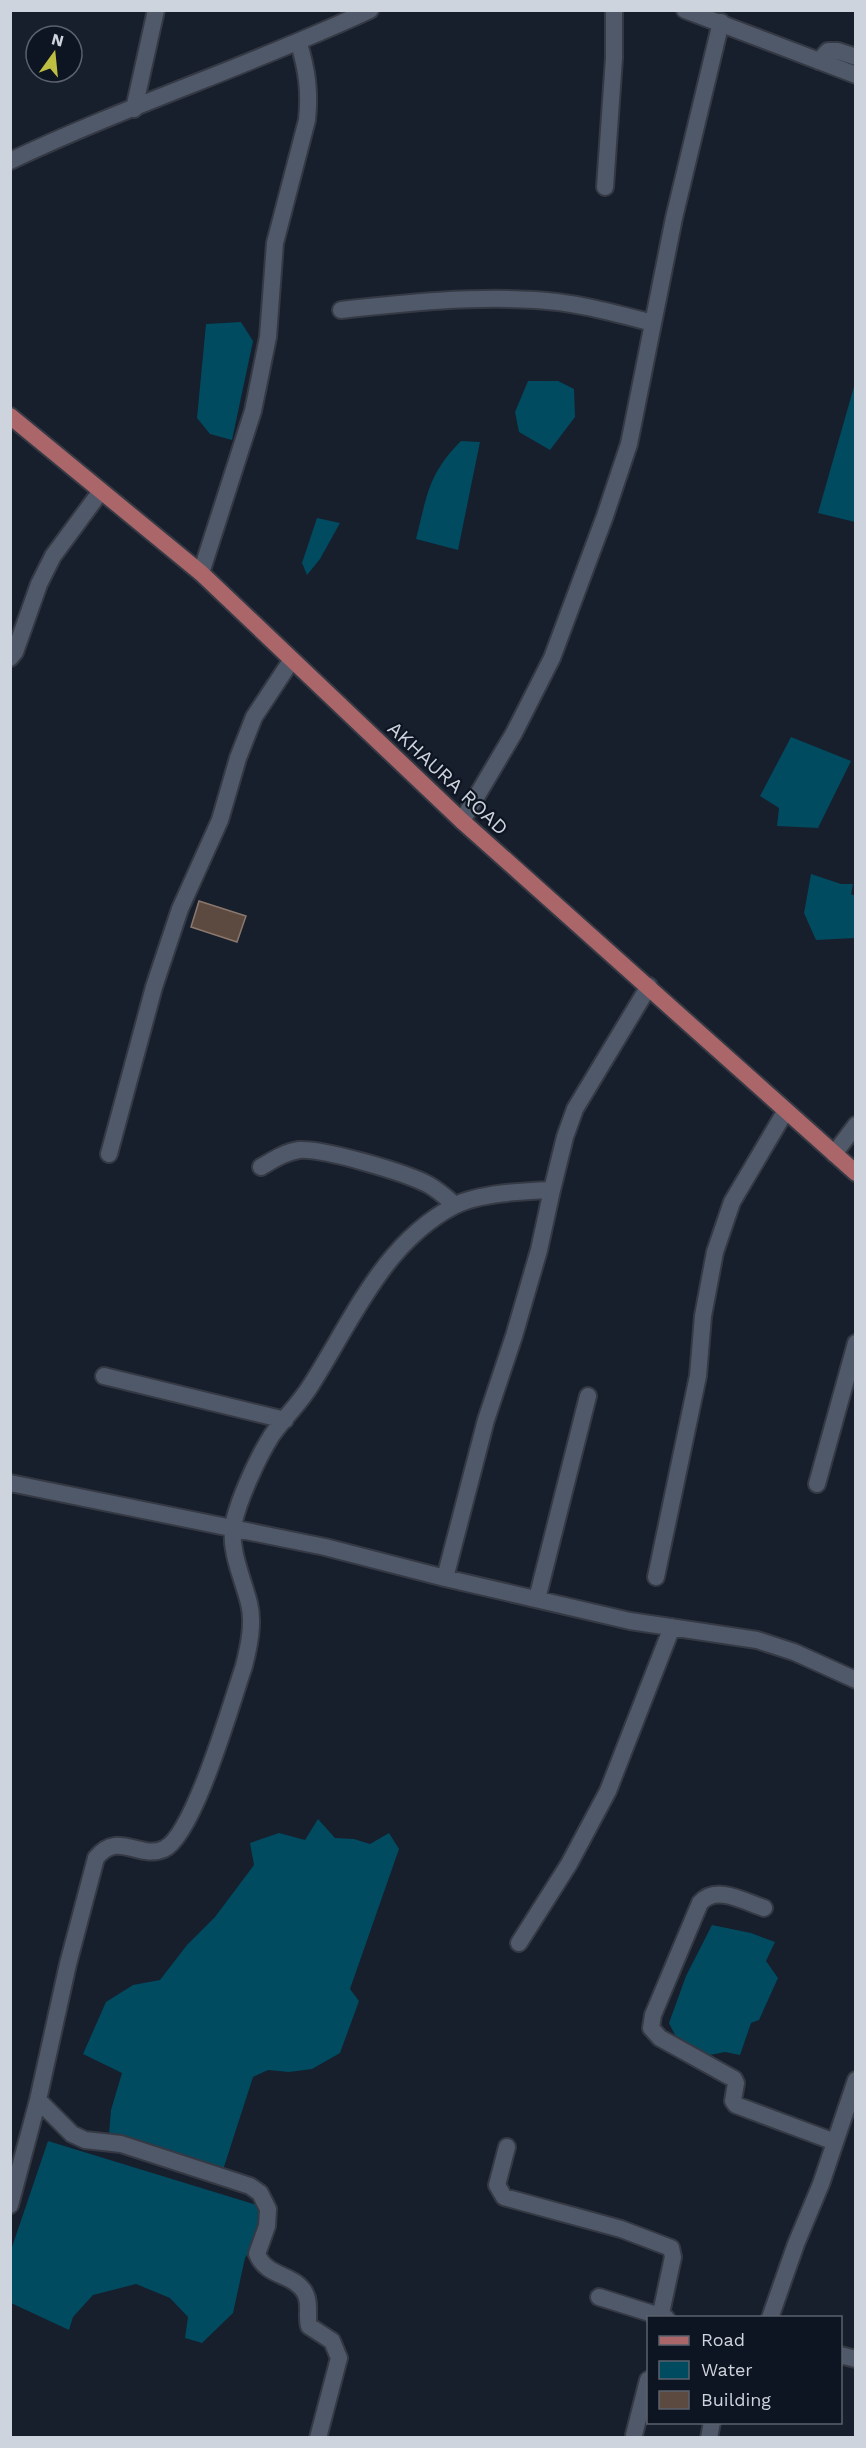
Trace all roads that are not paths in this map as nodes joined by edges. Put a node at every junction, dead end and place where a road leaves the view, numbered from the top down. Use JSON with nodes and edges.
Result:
{"nodes":[{"id":1,"x":156,"y":10,"type":"edge"},
{"id":2,"x":370,"y":10,"type":"edge"},
{"id":3,"x":614,"y":10,"type":"edge"},
{"id":4,"x":685,"y":10,"type":"edge"},
{"id":5,"x":721,"y":22,"type":"junction"},
{"id":6,"x":298,"y":44,"type":"junction"},
{"id":7,"x":855,"y":57,"type":"edge"},
{"id":8,"x":819,"y":61,"type":"junction"},
{"id":9,"x":855,"y":75,"type":"edge"},
{"id":10,"x":134,"y":109,"type":"junction"},
{"id":11,"x":10,"y":161,"type":"edge"},
{"id":12,"x":606,"y":187,"type":"dead end"},
{"id":13,"x":341,"y":310,"type":"dead end"},
{"id":14,"x":653,"y":323,"type":"junction"},
{"id":15,"x":10,"y":416,"type":"edge"},
{"id":16,"x":101,"y":491,"type":"junction"},
{"id":17,"x":201,"y":573,"type":"junction"},
{"id":18,"x":10,"y":658,"type":"edge"},
{"id":19,"x":291,"y":661,"type":"junction"},
{"id":20,"x":462,"y":821,"type":"junction"},
{"id":21,"x":648,"y":986,"type":"junction"},
{"id":22,"x":785,"y":1112,"type":"junction"},
{"id":23,"x":855,"y":1125,"type":"edge"},
{"id":24,"x":109,"y":1154,"type":"dead end"},
{"id":25,"x":834,"y":1154,"type":"junction"},
{"id":26,"x":261,"y":1167,"type":"dead end"},
{"id":27,"x":855,"y":1173,"type":"edge"},
{"id":28,"x":552,"y":1190,"type":"junction"},
{"id":29,"x":455,"y":1205,"type":"junction"},
{"id":30,"x":855,"y":1343,"type":"edge"},
{"id":31,"x":104,"y":1376,"type":"dead end"},
{"id":32,"x":588,"y":1396,"type":"dead end"},
{"id":33,"x":285,"y":1420,"type":"junction"},
{"id":34,"x":10,"y":1483,"type":"edge"},
{"id":35,"x":817,"y":1484,"type":"dead end"},
{"id":36,"x":233,"y":1527,"type":"junction"},
{"id":37,"x":656,"y":1577,"type":"dead end"},
{"id":38,"x":445,"y":1578,"type":"junction"},
{"id":39,"x":537,"y":1599,"type":"junction"},
{"id":40,"x":672,"y":1627,"type":"junction"},
{"id":41,"x":855,"y":1680,"type":"edge"},
{"id":42,"x":764,"y":1908,"type":"dead end"},
{"id":43,"x":519,"y":1943,"type":"dead end"},
{"id":44,"x":855,"y":2080,"type":"edge"},
{"id":45,"x":38,"y":2100,"type":"junction"},
{"id":46,"x":835,"y":2142,"type":"junction"},
{"id":47,"x":507,"y":2147,"type":"dead end"},
{"id":48,"x":10,"y":2205,"type":"edge"},
{"id":49,"x":599,"y":2297,"type":"dead end"},
{"id":50,"x":659,"y":2316,"type":"edge"},
{"id":51,"x":662,"y":2316,"type":"edge"},
{"id":52,"x":771,"y":2316,"type":"edge"},
{"id":53,"x":647,"y":2384,"type":"edge"},
{"id":54,"x":634,"y":2435,"type":"dead end"},
{"id":55,"x":318,"y":2438,"type":"edge"}],
"edges":[{"from":1,"to":10,"type":"street"},
{"from":2,"to":6,"type":"street"},
{"from":3,"to":12,"type":"street"},
{"from":4,"to":5,"type":"street"},
{"from":5,"to":8,"type":"street"},
{"from":5,"to":14,"type":"street"},
{"from":6,"to":10,"type":"street"},
{"from":6,"to":17,"type":"street"},
{"from":7,"to":8,"type":"street"},
{"from":8,"to":9,"type":"street"},
{"from":10,"to":11,"type":"street"},
{"from":13,"to":14,"type":"street"},
{"from":14,"to":20,"type":"street"},
{"from":15,"to":16,"type":"main road","name":"AKHAURA ROAD"},
{"from":16,"to":17,"type":"main road","name":"AKHAURA ROAD"},
{"from":16,"to":18,"type":"street"},
{"from":17,"to":19,"type":"main road","name":"AKHAURA ROAD"},
{"from":19,"to":20,"type":"main road","name":"AKHAURA ROAD"},
{"from":19,"to":24,"type":"street"},
{"from":20,"to":21,"type":"main road","name":"AKHAURA ROAD"},
{"from":21,"to":22,"type":"main road","name":"AKHAURA ROAD"},
{"from":21,"to":28,"type":"street"},
{"from":22,"to":25,"type":"main road","name":"AKHAURA ROAD"},
{"from":22,"to":37,"type":"street"},
{"from":23,"to":25,"type":"street"},
{"from":25,"to":27,"type":"main road","name":"AKHAURA ROAD"},
{"from":26,"to":29,"type":"street"},
{"from":28,"to":29,"type":"street"},
{"from":28,"to":38,"type":"street"},
{"from":29,"to":33,"type":"street"},
{"from":30,"to":35,"type":"street"},
{"from":31,"to":33,"type":"street"},
{"from":32,"to":39,"type":"street"},
{"from":33,"to":36,"type":"street"},
{"from":34,"to":36,"type":"street"},
{"from":36,"to":38,"type":"street"},
{"from":36,"to":45,"type":"street"},
{"from":38,"to":39,"type":"street"},
{"from":39,"to":40,"type":"street"},
{"from":40,"to":41,"type":"street"},
{"from":40,"to":43,"type":"street"},
{"from":42,"to":46,"type":"street"},
{"from":44,"to":46,"type":"street"},
{"from":45,"to":48,"type":"street"},
{"from":45,"to":55,"type":"street"},
{"from":46,"to":52,"type":"street"},
{"from":47,"to":51,"type":"street"},
{"from":49,"to":50,"type":"street"},
{"from":53,"to":54,"type":"street"}]}
